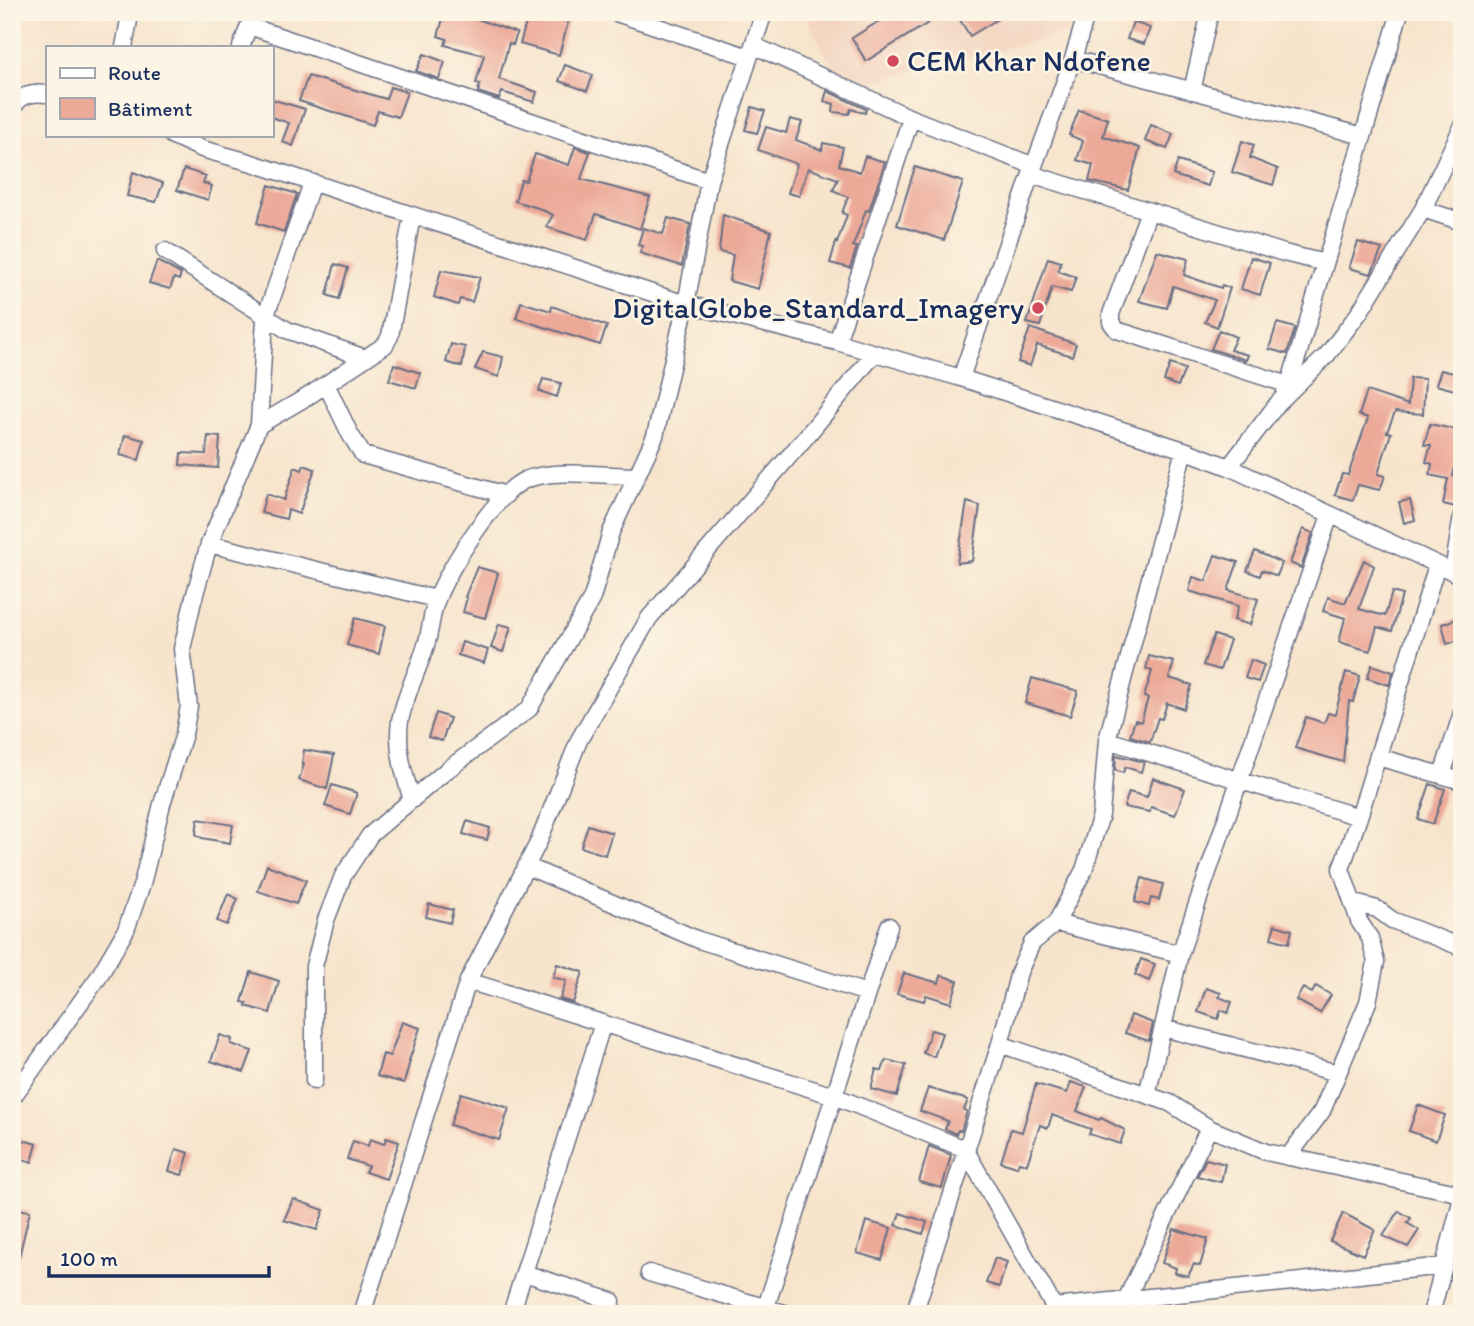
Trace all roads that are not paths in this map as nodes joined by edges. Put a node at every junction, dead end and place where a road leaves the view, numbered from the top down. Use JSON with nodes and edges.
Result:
{"nodes":[{"id":1,"x":128,"y":12,"type":"edge"},
{"id":2,"x":613,"y":12,"type":"edge"},
{"id":3,"x":764,"y":12,"type":"edge"},
{"id":4,"x":1087,"y":12,"type":"edge"},
{"id":5,"x":1210,"y":12,"type":"edge"},
{"id":6,"x":1400,"y":12,"type":"edge"},
{"id":7,"x":252,"y":19,"type":"edge"},
{"id":8,"x":124,"y":46,"type":"edge"},
{"id":9,"x":241,"y":46,"type":"edge"},
{"id":10,"x":751,"y":51,"type":"junction"},
{"id":11,"x":1073,"y":59,"type":"junction"},
{"id":12,"x":1192,"y":90,"type":"junction"},
{"id":13,"x":46,"y":94,"type":"edge"},
{"id":14,"x":13,"y":107,"type":"edge"},
{"id":15,"x":911,"y":118,"type":"junction"},
{"id":16,"x":1462,"y":127,"type":"edge"},
{"id":17,"x":176,"y":136,"type":"edge"},
{"id":18,"x":1363,"y":136,"type":"junction"},
{"id":19,"x":204,"y":142,"type":"edge"},
{"id":20,"x":1032,"y":170,"type":"junction"},
{"id":21,"x":709,"y":181,"type":"junction"},
{"id":22,"x":312,"y":183,"type":"junction"},
{"id":23,"x":1423,"y":209,"type":"junction"},
{"id":24,"x":1149,"y":211,"type":"junction"},
{"id":25,"x":412,"y":216,"type":"junction"},
{"id":26,"x":1462,"y":222,"type":"edge"},
{"id":27,"x":165,"y":251,"type":"dead end"},
{"id":28,"x":1325,"y":263,"type":"junction"},
{"id":29,"x":686,"y":304,"type":"junction"},
{"id":30,"x":264,"y":318,"type":"junction"},
{"id":31,"x":837,"y":342,"type":"junction"},
{"id":32,"x":875,"y":353,"type":"junction"},
{"id":33,"x":365,"y":358,"type":"junction"},
{"id":34,"x":961,"y":378,"type":"junction"},
{"id":35,"x":326,"y":384,"type":"junction"},
{"id":36,"x":1289,"y":385,"type":"junction"},
{"id":37,"x":1278,"y":403,"type":"junction"},
{"id":38,"x":259,"y":425,"type":"junction"},
{"id":39,"x":1184,"y":450,"type":"junction"},
{"id":40,"x":1229,"y":467,"type":"junction"},
{"id":41,"x":637,"y":476,"type":"junction"},
{"id":42,"x":506,"y":495,"type":"junction"},
{"id":43,"x":1330,"y":514,"type":"junction"},
{"id":44,"x":1462,"y":515,"type":"edge"},
{"id":45,"x":209,"y":544,"type":"junction"},
{"id":46,"x":1437,"y":565,"type":"junction"},
{"id":47,"x":1457,"y":574,"type":"edge"},
{"id":48,"x":436,"y":599,"type":"junction"},
{"id":49,"x":1462,"y":713,"type":"edge"},
{"id":50,"x":1107,"y":740,"type":"junction"},
{"id":51,"x":1378,"y":757,"type":"junction"},
{"id":52,"x":1442,"y":775,"type":"junction"},
{"id":53,"x":1239,"y":781,"type":"junction"},
{"id":54,"x":1462,"y":781,"type":"edge"},
{"id":55,"x":412,"y":800,"type":"junction"},
{"id":56,"x":1359,"y":817,"type":"junction"},
{"id":57,"x":526,"y":866,"type":"junction"},
{"id":58,"x":1354,"y":903,"type":"junction"},
{"id":59,"x":1056,"y":923,"type":"junction"},
{"id":60,"x":888,"y":926,"type":"dead end"},
{"id":61,"x":1462,"y":951,"type":"edge"},
{"id":62,"x":1180,"y":954,"type":"junction"},
{"id":63,"x":468,"y":981,"type":"junction"},
{"id":64,"x":867,"y":993,"type":"junction"},
{"id":65,"x":603,"y":1023,"type":"junction"},
{"id":66,"x":1163,"y":1028,"type":"junction"},
{"id":67,"x":1000,"y":1044,"type":"junction"},
{"id":68,"x":1338,"y":1073,"type":"junction"},
{"id":69,"x":314,"y":1081,"type":"dead end"},
{"id":70,"x":1147,"y":1095,"type":"junction"},
{"id":71,"x":834,"y":1096,"type":"junction"},
{"id":72,"x":12,"y":1098,"type":"edge"},
{"id":73,"x":1209,"y":1128,"type":"junction"},
{"id":74,"x":965,"y":1149,"type":"junction"},
{"id":75,"x":1288,"y":1157,"type":"junction"},
{"id":76,"x":1462,"y":1196,"type":"edge"},
{"id":77,"x":1444,"y":1266,"type":"junction"},
{"id":78,"x":524,"y":1273,"type":"junction"},
{"id":79,"x":649,"y":1273,"type":"dead end"},
{"id":80,"x":612,"y":1301,"type":"dead end"},
{"id":81,"x":1123,"y":1306,"type":"edge"},
{"id":82,"x":766,"y":1307,"type":"junction"},
{"id":83,"x":1056,"y":1310,"type":"edge"},
{"id":84,"x":362,"y":1314,"type":"edge"},
{"id":85,"x":511,"y":1314,"type":"edge"},
{"id":86,"x":788,"y":1314,"type":"edge"},
{"id":87,"x":914,"y":1314,"type":"edge"},
{"id":88,"x":1431,"y":1314,"type":"edge"}],
"edges":[{"from":1,"to":8,"type":"street"},
{"from":2,"to":10,"type":"street"},
{"from":3,"to":10,"type":"street"},
{"from":4,"to":11,"type":"street"},
{"from":5,"to":12,"type":"street"},
{"from":6,"to":18,"type":"street"},
{"from":7,"to":9,"type":"street"},
{"from":7,"to":21,"type":"street"},
{"from":10,"to":15,"type":"street"},
{"from":10,"to":21,"type":"street"},
{"from":11,"to":12,"type":"street"},
{"from":11,"to":20,"type":"street"},
{"from":12,"to":18,"type":"street"},
{"from":13,"to":14,"type":"street"},
{"from":15,"to":20,"type":"street"},
{"from":15,"to":31,"type":"street"},
{"from":16,"to":23,"type":"street"},
{"from":17,"to":19,"type":"street"},
{"from":18,"to":28,"type":"street"},
{"from":19,"to":22,"type":"street"},
{"from":20,"to":24,"type":"street"},
{"from":20,"to":34,"type":"street"},
{"from":21,"to":29,"type":"street"},
{"from":22,"to":25,"type":"street"},
{"from":22,"to":30,"type":"street"},
{"from":23,"to":26,"type":"street"},
{"from":23,"to":37,"type":"street"},
{"from":24,"to":28,"type":"street"},
{"from":24,"to":36,"type":"street"},
{"from":25,"to":29,"type":"street"},
{"from":25,"to":33,"type":"street"},
{"from":27,"to":30,"type":"street"},
{"from":28,"to":36,"type":"street"},
{"from":29,"to":31,"type":"street"},
{"from":29,"to":41,"type":"street"},
{"from":30,"to":33,"type":"street"},
{"from":30,"to":38,"type":"street"},
{"from":31,"to":32,"type":"street"},
{"from":32,"to":34,"type":"street"},
{"from":32,"to":57,"type":"street"},
{"from":33,"to":35,"type":"street"},
{"from":34,"to":39,"type":"street"},
{"from":35,"to":38,"type":"street"},
{"from":35,"to":42,"type":"street"},
{"from":36,"to":37,"type":"street"},
{"from":37,"to":40,"type":"street"},
{"from":38,"to":45,"type":"street"},
{"from":39,"to":40,"type":"street"},
{"from":39,"to":50,"type":"street"},
{"from":40,"to":43,"type":"street"},
{"from":41,"to":42,"type":"street"},
{"from":41,"to":55,"type":"street"},
{"from":42,"to":48,"type":"street"},
{"from":43,"to":46,"type":"street"},
{"from":43,"to":53,"type":"street"},
{"from":44,"to":47,"type":"street"},
{"from":45,"to":48,"type":"street"},
{"from":45,"to":72,"type":"street"},
{"from":46,"to":47,"type":"street"},
{"from":46,"to":51,"type":"street"},
{"from":48,"to":55,"type":"street"},
{"from":49,"to":52,"type":"street"},
{"from":50,"to":53,"type":"street"},
{"from":50,"to":59,"type":"street"},
{"from":51,"to":52,"type":"street"},
{"from":51,"to":56,"type":"street"},
{"from":52,"to":54,"type":"street"},
{"from":53,"to":56,"type":"street"},
{"from":53,"to":62,"type":"street"},
{"from":55,"to":69,"type":"street"},
{"from":56,"to":58,"type":"street"},
{"from":57,"to":63,"type":"street"},
{"from":57,"to":64,"type":"street"},
{"from":58,"to":61,"type":"street"},
{"from":58,"to":68,"type":"street"},
{"from":59,"to":62,"type":"street"},
{"from":59,"to":67,"type":"street"},
{"from":60,"to":64,"type":"street"},
{"from":62,"to":66,"type":"street"},
{"from":63,"to":65,"type":"street"},
{"from":63,"to":84,"type":"street"},
{"from":64,"to":71,"type":"street"},
{"from":65,"to":71,"type":"street"},
{"from":65,"to":78,"type":"street"},
{"from":66,"to":68,"type":"street"},
{"from":66,"to":70,"type":"street"},
{"from":67,"to":70,"type":"street"},
{"from":67,"to":74,"type":"street"},
{"from":68,"to":75,"type":"street"},
{"from":70,"to":73,"type":"street"},
{"from":71,"to":74,"type":"street"},
{"from":71,"to":82,"type":"street"},
{"from":73,"to":75,"type":"street"},
{"from":73,"to":81,"type":"street"},
{"from":74,"to":83,"type":"street"},
{"from":74,"to":87,"type":"street"},
{"from":75,"to":76,"type":"street"},
{"from":76,"to":77,"type":"street"},
{"from":77,"to":81,"type":"street"},
{"from":77,"to":88,"type":"street"},
{"from":78,"to":80,"type":"street"},
{"from":78,"to":85,"type":"street"},
{"from":79,"to":82,"type":"street"},
{"from":81,"to":83,"type":"street"},
{"from":82,"to":86,"type":"street"}]}
